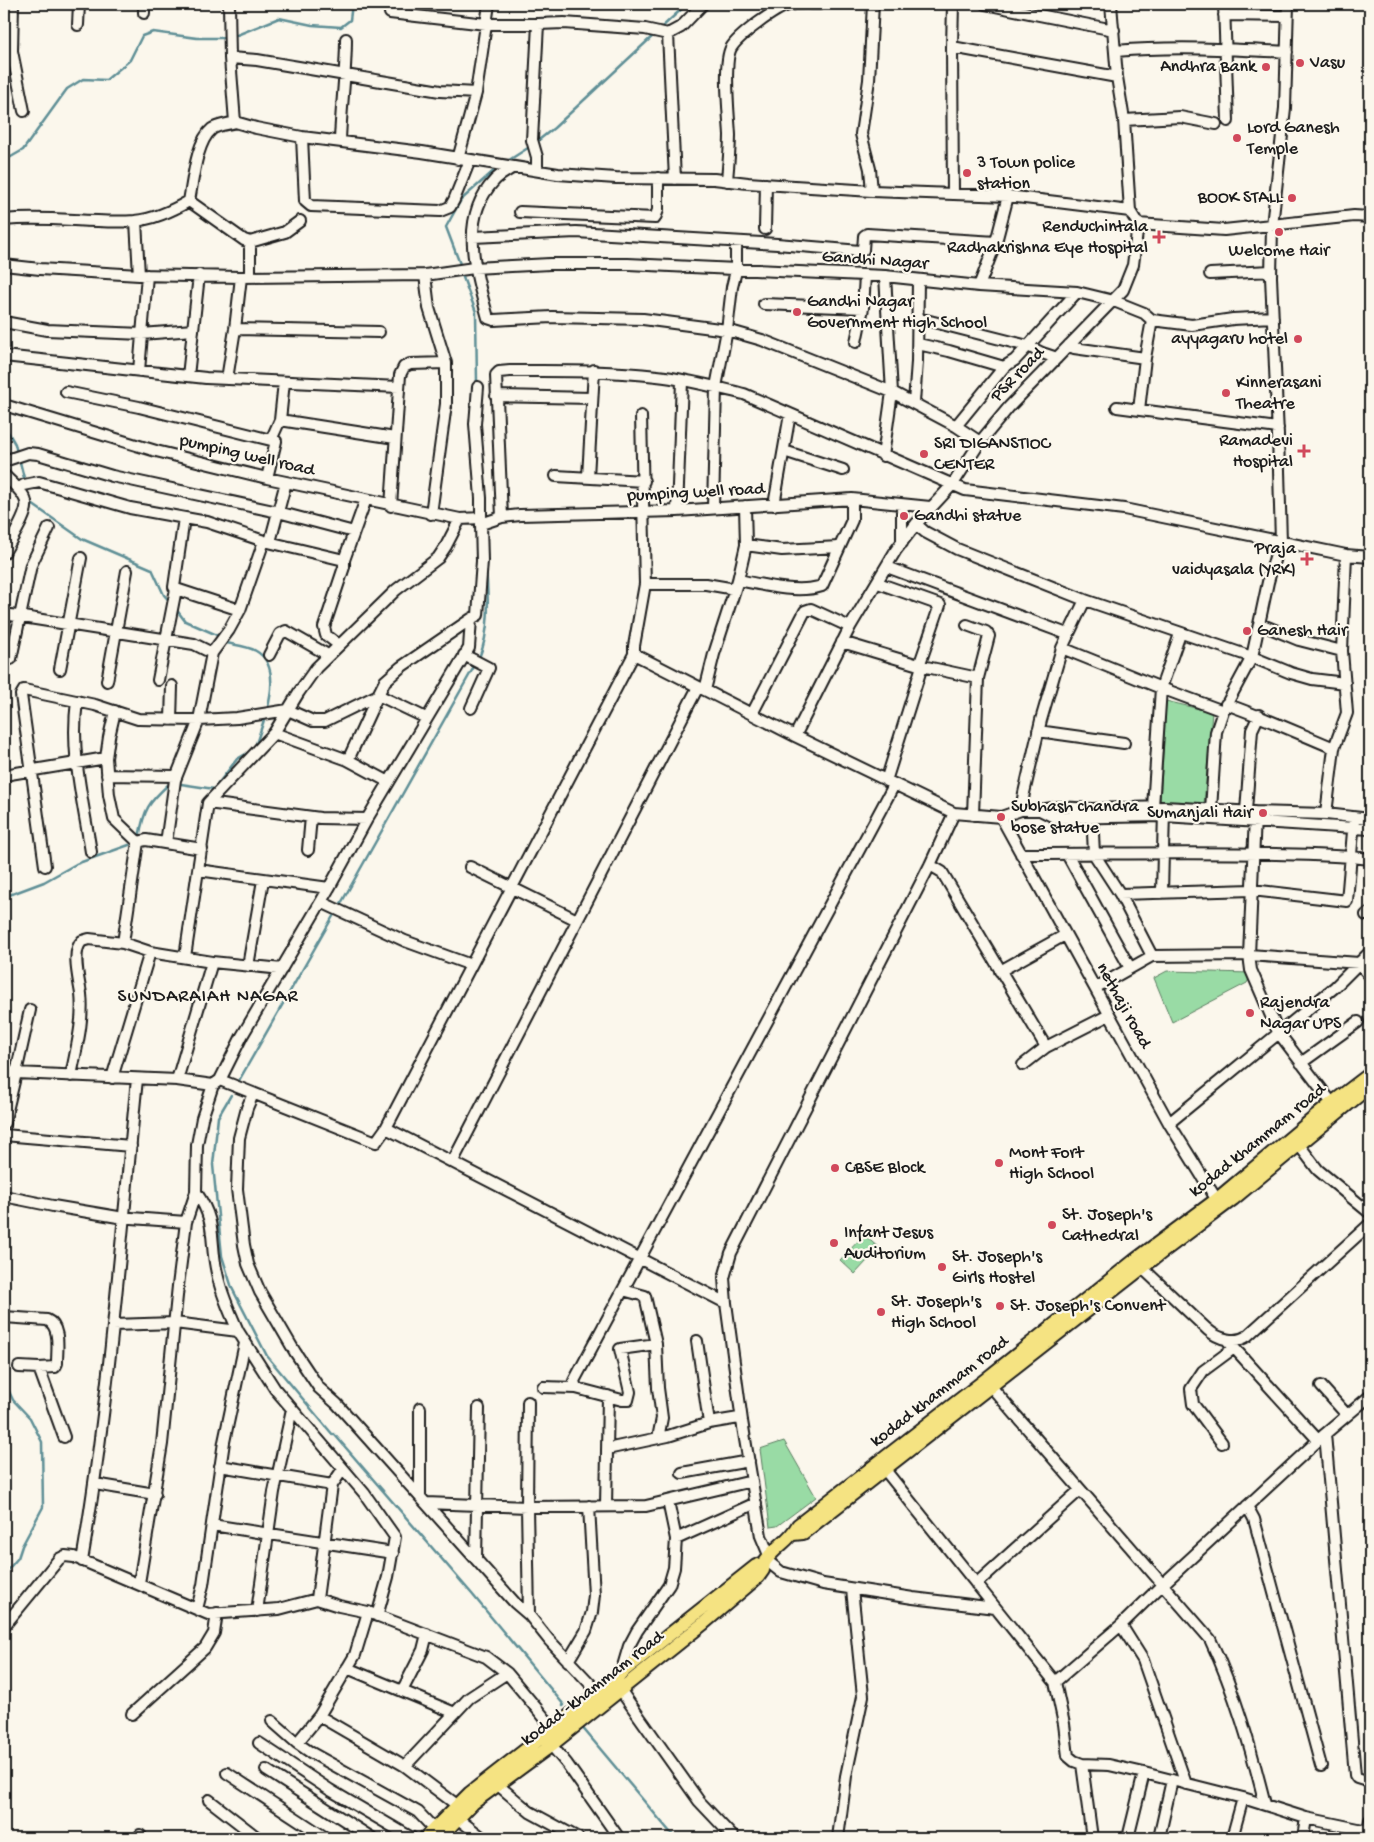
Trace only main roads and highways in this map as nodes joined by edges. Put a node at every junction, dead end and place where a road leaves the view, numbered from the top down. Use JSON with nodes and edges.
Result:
{"nodes":[{"id":1,"x":1370,"y":1074,"type":"edge"},
{"id":2,"x":1370,"y":1086,"type":"edge"},
{"id":3,"x":1219,"y":1204,"type":"junction"},
{"id":4,"x":988,"y":1383,"type":"junction"},
{"id":5,"x":793,"y":1534,"type":"junction"},
{"id":6,"x":618,"y":1681,"type":"junction"},
{"id":7,"x":549,"y":1736,"type":"junction"},
{"id":8,"x":433,"y":1835,"type":"edge"}],
"edges":[{"from":1,"to":3,"type":"main road","name":"kodad khammam road"},
{"from":2,"to":3,"type":"main road","name":"kodad khammam road"},
{"from":3,"to":4,"type":"main road","name":"kodad khammam road"},
{"from":4,"to":5,"type":"main road","name":"kodad khammam road"},
{"from":4,"to":5,"type":"main road","name":"kodad khammam road"},
{"from":5,"to":6,"type":"main road","name":"kodad khammam road"},
{"from":6,"to":7,"type":"main road","name":"kodad -khammam road"},
{"from":6,"to":7,"type":"main road","name":"kodad -khammam road"},
{"from":7,"to":8,"type":"main road","name":"kodad -khammam road"},
{"from":7,"to":8,"type":"main road","name":"kodad -khammam road"}]}
